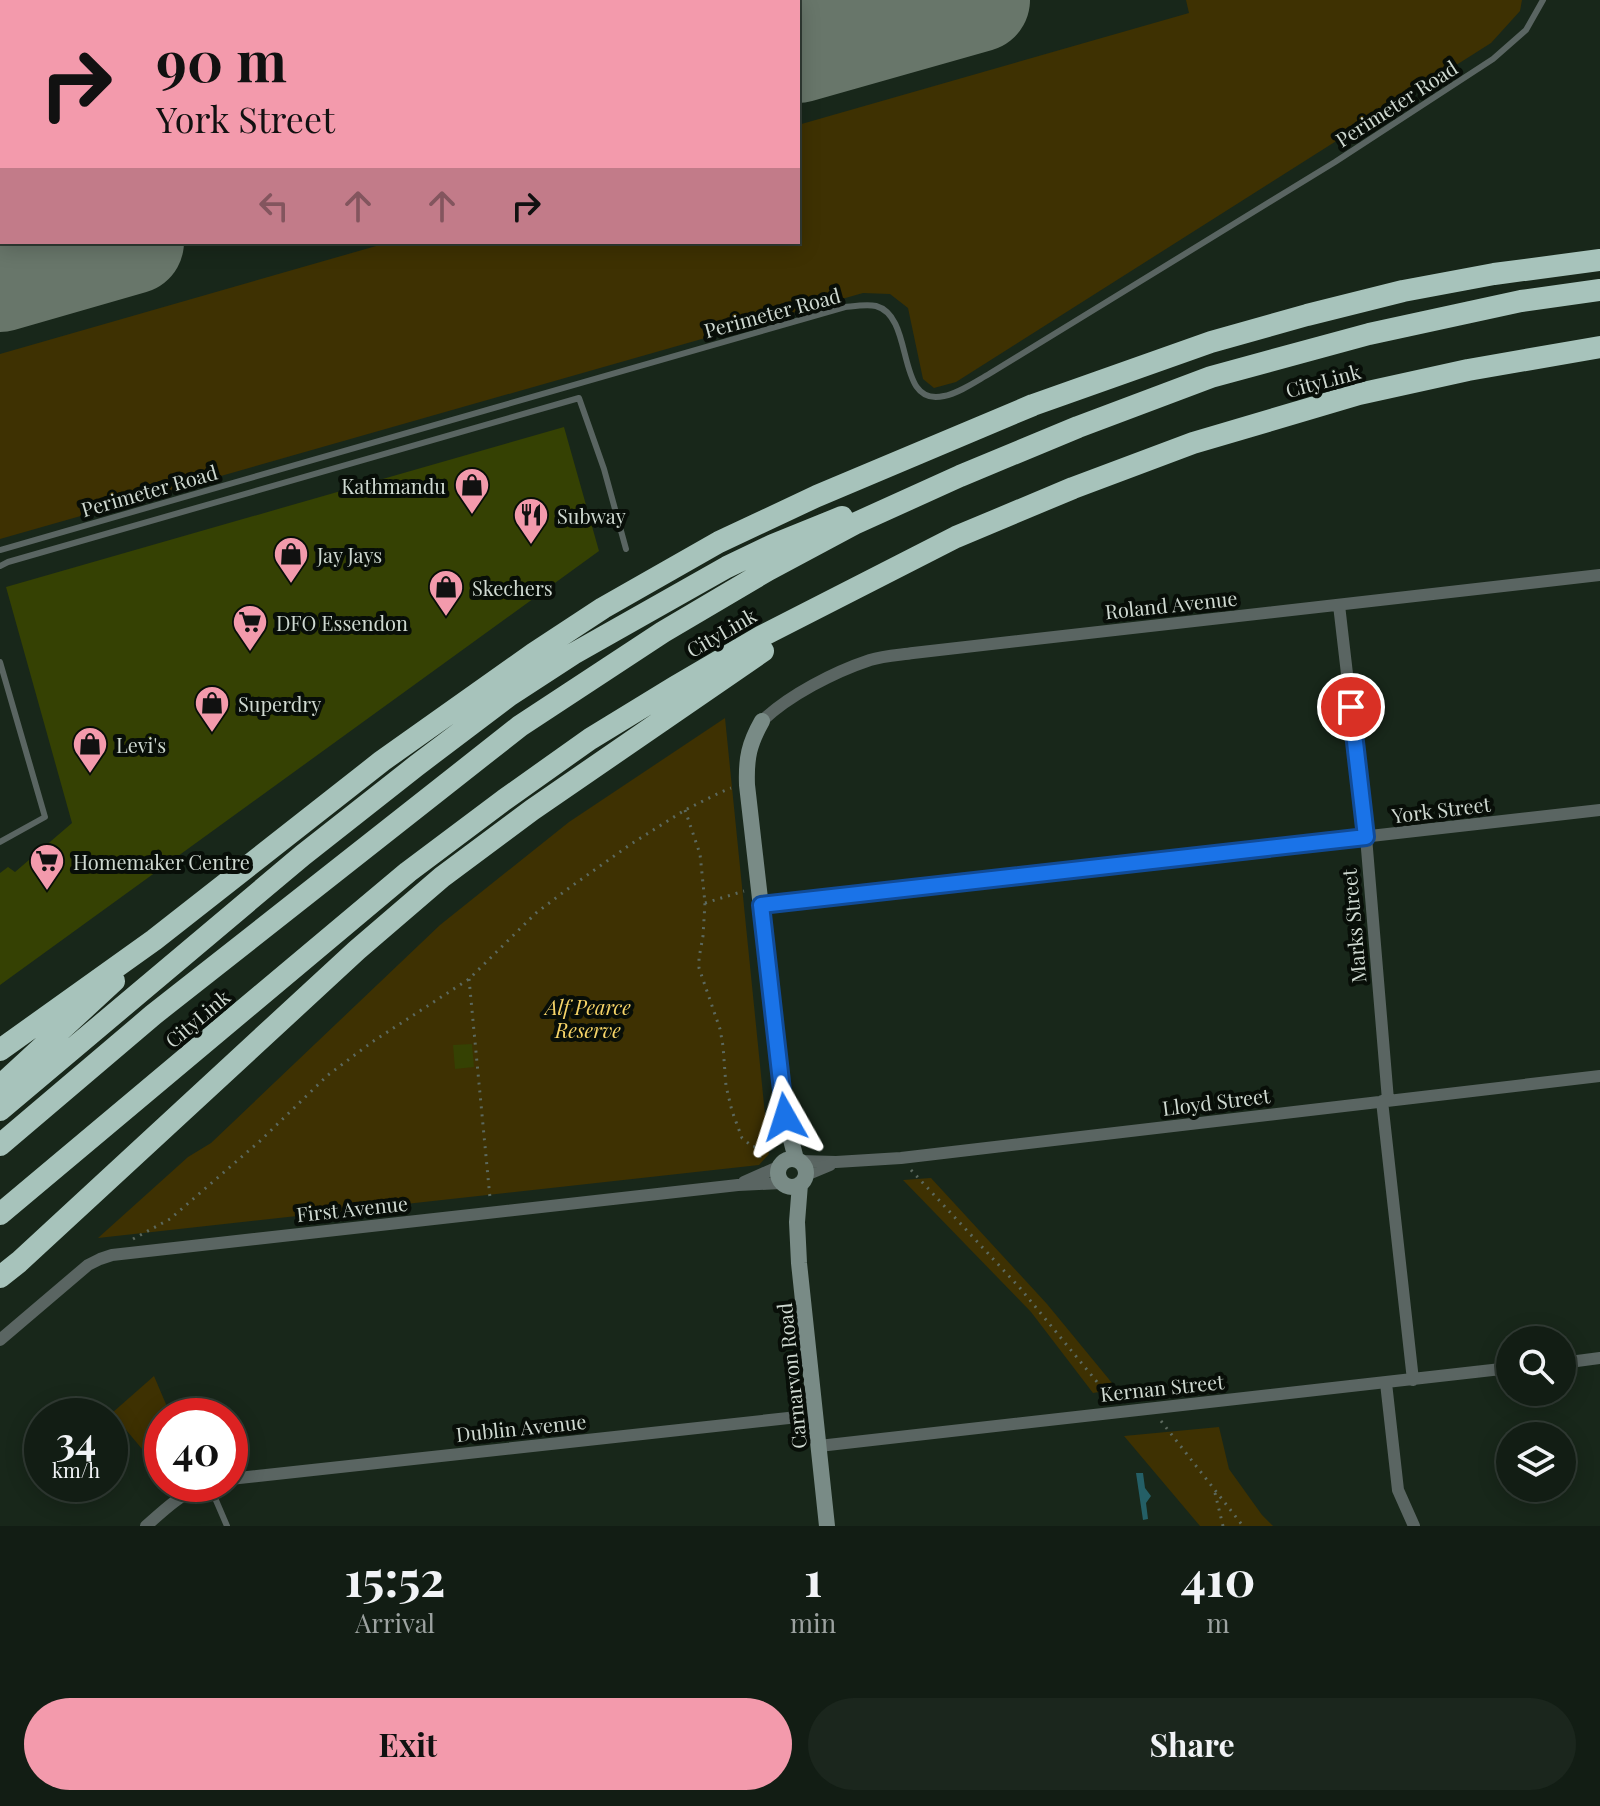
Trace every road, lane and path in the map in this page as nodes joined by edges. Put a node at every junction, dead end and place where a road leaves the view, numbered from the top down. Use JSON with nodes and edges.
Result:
{"nodes":[{"id":1,"x":1543,"y":0,"type":"edge"},
{"id":2,"x":1600,"y":260,"type":"edge"},
{"id":3,"x":1600,"y":290,"type":"edge"},
{"id":4,"x":1600,"y":347,"type":"edge"},
{"id":5,"x":960,"y":476,"type":"junction"},
{"id":6,"x":626,"y":549,"type":"dead end"},
{"id":7,"x":0,"y":550,"type":"edge"},
{"id":8,"x":0,"y":566,"type":"edge"},
{"id":9,"x":1600,"y":575,"type":"edge"},
{"id":10,"x":856,"y":587,"type":"junction"},
{"id":11,"x":1339,"y":605,"type":"junction"},
{"id":12,"x":0,"y":662,"type":"edge"},
{"id":13,"x":762,"y":721,"type":"joint"},
{"id":14,"x":747,"y":785,"type":"junction"},
{"id":15,"x":685,"y":810,"type":"junction"},
{"id":16,"x":1600,"y":810,"type":"edge"},
{"id":17,"x":1366,"y":837,"type":"junction"},
{"id":18,"x":0,"y":842,"type":"edge"},
{"id":19,"x":759,"y":887,"type":"junction"},
{"id":20,"x":705,"y":903,"type":"junction"},
{"id":21,"x":761,"y":905,"type":"junction"},
{"id":22,"x":154,"y":940,"type":"junction"},
{"id":23,"x":469,"y":979,"type":"junction"},
{"id":24,"x":0,"y":1050,"type":"edge"},
{"id":25,"x":1600,"y":1076,"type":"edge"},
{"id":26,"x":0,"y":1086,"type":"edge"},
{"id":27,"x":1385,"y":1101,"type":"junction"},
{"id":28,"x":0,"y":1110,"type":"edge"},
{"id":29,"x":0,"y":1145,"type":"edge"},
{"id":30,"x":901,"y":1158,"type":"junction"},
{"id":31,"x":791,"y":1172,"type":"junction"},
{"id":32,"x":762,"y":1174,"type":"junction"},
{"id":33,"x":738,"y":1185,"type":"junction"},
{"id":34,"x":0,"y":1214,"type":"edge"},
{"id":35,"x":492,"y":1214,"type":"junction"},
{"id":36,"x":124,"y":1253,"type":"junction"},
{"id":37,"x":19,"y":1262,"type":"junction"},
{"id":38,"x":0,"y":1277,"type":"edge"},
{"id":39,"x":0,"y":1284,"type":"edge"},
{"id":40,"x":0,"y":1340,"type":"edge"},
{"id":41,"x":1600,"y":1358,"type":"edge"},
{"id":42,"x":1576,"y":1361,"type":"edge"},
{"id":43,"x":1496,"y":1370,"type":"edge"},
{"id":44,"x":1413,"y":1380,"type":"junction"},
{"id":45,"x":1386,"y":1383,"type":"junction"},
{"id":46,"x":1151,"y":1409,"type":"junction"},
{"id":47,"x":1122,"y":1412,"type":"junction"},
{"id":48,"x":816,"y":1415,"type":"junction"},
{"id":49,"x":819,"y":1446,"type":"junction"},
{"id":50,"x":248,"y":1477,"type":"edge"},
{"id":51,"x":1214,"y":1490,"type":"junction"},
{"id":52,"x":174,"y":1502,"type":"edge"},
{"id":53,"x":216,"y":1502,"type":"edge"},
{"id":54,"x":146,"y":1526,"type":"edge"},
{"id":55,"x":227,"y":1526,"type":"edge"},
{"id":56,"x":827,"y":1526,"type":"edge"},
{"id":57,"x":1223,"y":1526,"type":"edge"},
{"id":58,"x":1243,"y":1526,"type":"edge"},
{"id":59,"x":1414,"y":1526,"type":"edge"}],
"edges":[{"from":1,"to":7,"type":"lane","name":"Perimeter Road"},
{"from":2,"to":22,"type":"highway"},
{"from":3,"to":5,"type":"highway","name":"CityLink"},
{"from":4,"to":10,"type":"highway","name":"CityLink"},
{"from":5,"to":28,"type":"highway"},
{"from":5,"to":29,"type":"highway","name":"CityLink"},
{"from":6,"to":8,"type":"lane"},
{"from":9,"to":11,"type":"street","name":"Roland Avenue"},
{"from":10,"to":34,"type":"highway","name":"CityLink"},
{"from":10,"to":37,"type":"highway"},
{"from":11,"to":13,"type":"street","name":"Roland Avenue"},
{"from":11,"to":17,"type":"street","name":"Marks Street"},
{"from":12,"to":18,"type":"lane"},
{"from":13,"to":14,"type":"street","name":"Carnarvon Road"},
{"from":14,"to":15,"type":"path"},
{"from":14,"to":19,"type":"street","name":"Carnarvon Road"},
{"from":15,"to":20,"type":"path"},
{"from":15,"to":23,"type":"path"},
{"from":16,"to":17,"type":"street","name":"York Street"},
{"from":17,"to":21,"type":"street","name":"York Street"},
{"from":17,"to":27,"type":"street","name":"Marks Street"},
{"from":19,"to":20,"type":"path"},
{"from":19,"to":21,"type":"street","name":"Carnarvon Road"},
{"from":20,"to":32,"type":"path"},
{"from":21,"to":31,"type":"street","name":"Carnarvon Road"},
{"from":22,"to":24,"type":"highway"},
{"from":22,"to":26,"type":"highway"},
{"from":23,"to":35,"type":"path"},
{"from":23,"to":36,"type":"path"},
{"from":25,"to":27,"type":"street","name":"Lloyd Street"},
{"from":27,"to":30,"type":"street","name":"Lloyd Street"},
{"from":27,"to":44,"type":"street","name":"Marks Street"},
{"from":30,"to":31,"type":"street","name":"Lloyd Street"},
{"from":30,"to":47,"type":"path"},
{"from":31,"to":32,"type":"street","name":"First Avenue"},
{"from":31,"to":33,"type":"street","name":"First Avenue"},
{"from":31,"to":48,"type":"street","name":"Carnarvon Road"},
{"from":32,"to":33,"type":"street","name":"First Avenue"},
{"from":33,"to":35,"type":"street","name":"First Avenue"},
{"from":35,"to":36,"type":"street","name":"First Avenue"},
{"from":36,"to":40,"type":"street","name":"First Avenue"},
{"from":37,"to":38,"type":"highway"},
{"from":37,"to":39,"type":"highway"},
{"from":41,"to":42,"type":"street"},
{"from":43,"to":44,"type":"street","name":"Kernan Street"},
{"from":44,"to":45,"type":"street","name":"Kernan Street"},
{"from":45,"to":46,"type":"street","name":"Kernan Street"},
{"from":45,"to":59,"type":"street"},
{"from":46,"to":47,"type":"street","name":"Kernan Street"},
{"from":46,"to":51,"type":"path"},
{"from":47,"to":49,"type":"street","name":"Kernan Street"},
{"from":48,"to":49,"type":"street","name":"Carnarvon Road"},
{"from":48,"to":50,"type":"street","name":"Dublin Avenue"},
{"from":49,"to":56,"type":"street","name":"Carnarvon Road"},
{"from":51,"to":57,"type":"path"},
{"from":51,"to":58,"type":"path"},
{"from":52,"to":54,"type":"street"},
{"from":53,"to":55,"type":"lane"}]}
